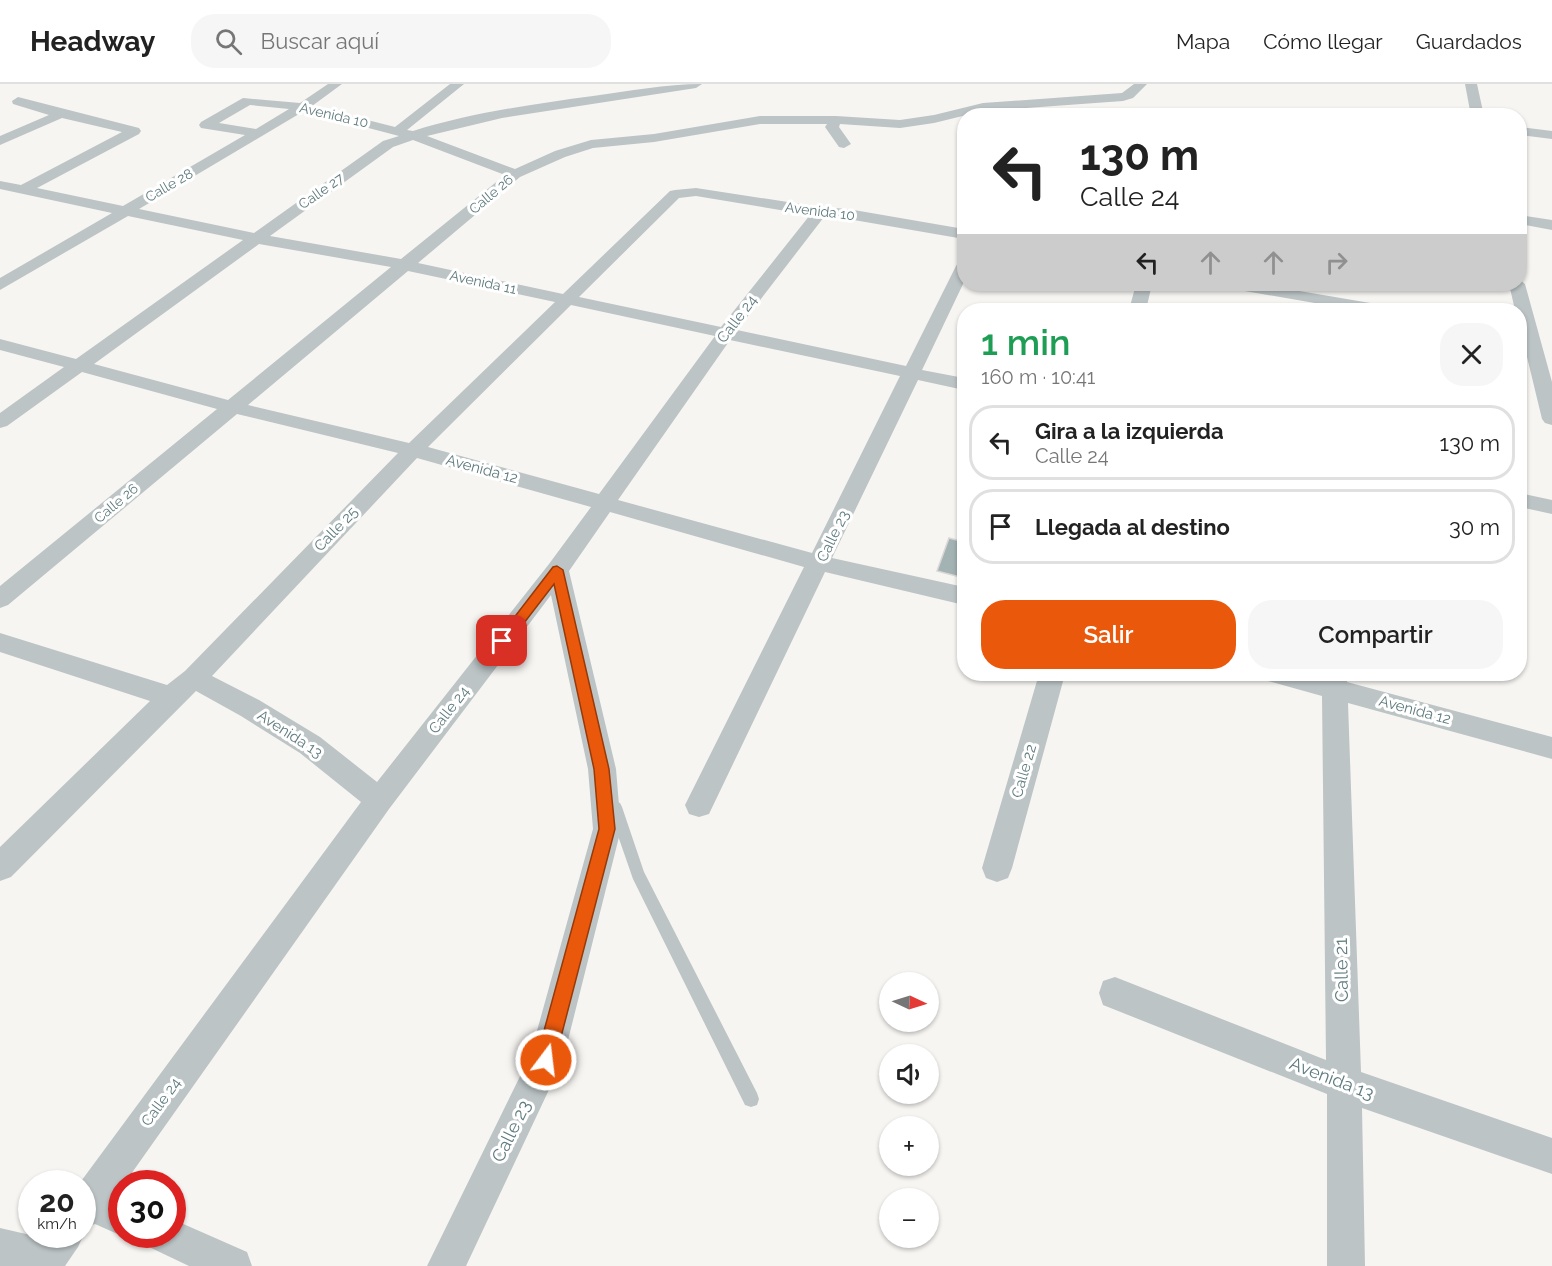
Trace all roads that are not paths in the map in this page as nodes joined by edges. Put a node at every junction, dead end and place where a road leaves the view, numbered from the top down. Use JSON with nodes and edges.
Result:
{"nodes":[{"id":1,"x":336,"y":84,"type":"edge"},
{"id":2,"x":458,"y":84,"type":"edge"},
{"id":3,"x":696,"y":84,"type":"edge"},
{"id":4,"x":1141,"y":84,"type":"edge"},
{"id":5,"x":1471,"y":84,"type":"edge"},
{"id":6,"x":34,"y":94,"type":"dead end"},
{"id":7,"x":302,"y":107,"type":"junction"},
{"id":8,"x":979,"y":108,"type":"edge"},
{"id":9,"x":1476,"y":108,"type":"edge"},
{"id":10,"x":957,"y":113,"type":"edge"},
{"id":11,"x":61,"y":114,"type":"junction"},
{"id":12,"x":836,"y":120,"type":"junction"},
{"id":13,"x":0,"y":125,"type":"edge"},
{"id":14,"x":23,"y":131,"type":"junction"},
{"id":15,"x":396,"y":132,"type":"junction"},
{"id":16,"x":1527,"y":132,"type":"edge"},
{"id":17,"x":258,"y":133,"type":"junction"},
{"id":18,"x":412,"y":135,"type":"junction"},
{"id":19,"x":1552,"y":135,"type":"edge"},
{"id":20,"x":0,"y":141,"type":"edge"},
{"id":21,"x":844,"y":144,"type":"dead end"},
{"id":22,"x":515,"y":174,"type":"junction"},
{"id":23,"x":1,"y":186,"type":"edge"},
{"id":24,"x":24,"y":189,"type":"junction"},
{"id":25,"x":675,"y":194,"type":"joint"},
{"id":26,"x":123,"y":212,"type":"junction"},
{"id":27,"x":820,"y":212,"type":"junction"},
{"id":28,"x":1527,"y":221,"type":"edge"},
{"id":29,"x":1552,"y":225,"type":"edge"},
{"id":30,"x":957,"y":233,"type":"edge"},
{"id":31,"x":255,"y":238,"type":"junction"},
{"id":32,"x":405,"y":265,"type":"junction"},
{"id":33,"x":957,"y":280,"type":"edge"},
{"id":34,"x":0,"y":285,"type":"edge"},
{"id":35,"x":1281,"y":291,"type":"edge"},
{"id":36,"x":1329,"y":298,"type":"edge"},
{"id":37,"x":567,"y":301,"type":"junction"},
{"id":38,"x":1351,"y":303,"type":"edge"},
{"id":39,"x":726,"y":333,"type":"junction"},
{"id":40,"x":1527,"y":337,"type":"edge"},
{"id":41,"x":1552,"y":342,"type":"edge"},
{"id":42,"x":1527,"y":343,"type":"edge"},
{"id":43,"x":0,"y":344,"type":"edge"},
{"id":44,"x":82,"y":365,"type":"junction"},
{"id":45,"x":912,"y":373,"type":"junction"},
{"id":46,"x":957,"y":383,"type":"edge"},
{"id":47,"x":232,"y":407,"type":"junction"},
{"id":48,"x":1552,"y":419,"type":"edge"},
{"id":49,"x":0,"y":422,"type":"edge"},
{"id":50,"x":413,"y":450,"type":"junction"},
{"id":51,"x":1527,"y":502,"type":"edge"},
{"id":52,"x":606,"y":503,"type":"junction"},
{"id":53,"x":1552,"y":507,"type":"edge"},
{"id":54,"x":820,"y":563,"type":"junction"},
{"id":55,"x":557,"y":570,"type":"junction"},
{"id":56,"x":957,"y":594,"type":"edge"},
{"id":57,"x":0,"y":599,"type":"edge"},
{"id":58,"x":0,"y":642,"type":"edge"},
{"id":59,"x":194,"y":678,"type":"junction"},
{"id":60,"x":1050,"y":681,"type":"edge"},
{"id":61,"x":1334,"y":681,"type":"edge"},
{"id":62,"x":171,"y":697,"type":"junction"},
{"id":63,"x":1552,"y":748,"type":"edge"},
{"id":64,"x":602,"y":769,"type":"junction"},
{"id":65,"x":379,"y":800,"type":"junction"},
{"id":66,"x":699,"y":805,"type":"dead end"},
{"id":67,"x":0,"y":867,"type":"edge"},
{"id":68,"x":997,"y":868,"type":"dead end"},
{"id":69,"x":1115,"y":993,"type":"dead end"},
{"id":70,"x":1344,"y":1084,"type":"junction"},
{"id":71,"x":751,"y":1099,"type":"dead end"},
{"id":72,"x":1552,"y":1156,"type":"edge"},
{"id":73,"x":98,"y":1210,"type":"edge"},
{"id":74,"x":186,"y":1245,"type":"edge"},
{"id":75,"x":0,"y":1247,"type":"edge"},
{"id":76,"x":51,"y":1253,"type":"edge"},
{"id":77,"x":233,"y":1266,"type":"edge"},
{"id":78,"x":446,"y":1266,"type":"edge"},
{"id":79,"x":1346,"y":1266,"type":"edge"}],
"edges":[{"from":1,"to":7,"type":"street","name":"Calle 28"},
{"from":2,"to":15,"type":"street"},
{"from":3,"to":18,"type":"street","name":"Calle 27"},
{"from":4,"to":8,"type":"street","name":"Calle 26"},
{"from":5,"to":9,"type":"street"},
{"from":6,"to":11,"type":"street"},
{"from":7,"to":15,"type":"street","name":"Avenida 10"},
{"from":7,"to":17,"type":"street","name":"Calle 28"},
{"from":7,"to":17,"type":"street","name":"Avenida 10"},
{"from":10,"to":12,"type":"street","name":"Calle 26"},
{"from":11,"to":14,"type":"street"},
{"from":11,"to":24,"type":"street"},
{"from":12,"to":21,"type":"street"},
{"from":12,"to":22,"type":"street","name":"Calle 26"},
{"from":13,"to":14,"type":"street"},
{"from":14,"to":20,"type":"street"},
{"from":15,"to":18,"type":"street","name":"Avenida 10"},
{"from":16,"to":19,"type":"street"},
{"from":17,"to":26,"type":"street","name":"Calle 28"},
{"from":18,"to":22,"type":"street","name":"Avenida 10"},
{"from":18,"to":31,"type":"street","name":"Calle 27"},
{"from":22,"to":32,"type":"street","name":"Calle 26"},
{"from":23,"to":24,"type":"street","name":"Avenida 11"},
{"from":24,"to":26,"type":"street","name":"Avenida 11"},
{"from":25,"to":27,"type":"street","name":"Avenida 10"},
{"from":25,"to":37,"type":"street","name":"Calle 25"},
{"from":26,"to":31,"type":"street","name":"Avenida 11"},
{"from":26,"to":34,"type":"street","name":"Calle 28"},
{"from":27,"to":30,"type":"street","name":"Avenida 10"},
{"from":27,"to":39,"type":"street","name":"Calle 24"},
{"from":28,"to":29,"type":"street"},
{"from":31,"to":32,"type":"street","name":"Avenida 11"},
{"from":31,"to":44,"type":"street","name":"Calle 27"},
{"from":32,"to":37,"type":"street","name":"Avenida 11"},
{"from":32,"to":47,"type":"street","name":"Calle 26"},
{"from":33,"to":45,"type":"street","name":"Calle 23"},
{"from":35,"to":36,"type":"street"},
{"from":36,"to":38,"type":"street"},
{"from":37,"to":39,"type":"street","name":"Avenida 11"},
{"from":37,"to":50,"type":"street","name":"Calle 25"},
{"from":39,"to":45,"type":"street","name":"Avenida 11"},
{"from":39,"to":52,"type":"street","name":"Calle 24"},
{"from":40,"to":41,"type":"street"},
{"from":42,"to":48,"type":"street"},
{"from":43,"to":44,"type":"street","name":"Avenida 12"},
{"from":44,"to":47,"type":"street","name":"Avenida 12"},
{"from":44,"to":49,"type":"street","name":"Calle 27"},
{"from":45,"to":46,"type":"street","name":"Avenida 11"},
{"from":45,"to":54,"type":"street","name":"Calle 23"},
{"from":47,"to":50,"type":"street","name":"Avenida 12"},
{"from":47,"to":57,"type":"street","name":"Calle 26"},
{"from":50,"to":52,"type":"street","name":"Avenida 12"},
{"from":50,"to":59,"type":"street","name":"Calle 25"},
{"from":51,"to":53,"type":"street"},
{"from":52,"to":54,"type":"street","name":"Avenida 12"},
{"from":52,"to":55,"type":"street","name":"Calle 24"},
{"from":54,"to":56,"type":"street","name":"Avenida 12"},
{"from":54,"to":66,"type":"street","name":"Calle 23"},
{"from":55,"to":64,"type":"street","name":"Calle 23"},
{"from":55,"to":65,"type":"street","name":"Calle 24"},
{"from":58,"to":62,"type":"street"},
{"from":59,"to":62,"type":"street","name":"Calle 25"},
{"from":59,"to":65,"type":"street","name":"Avenida 13"},
{"from":60,"to":68,"type":"street","name":"Calle 22"},
{"from":61,"to":63,"type":"street","name":"Avenida 12"},
{"from":61,"to":70,"type":"street","name":"Calle 21"},
{"from":62,"to":67,"type":"street","name":"Calle 25"},
{"from":64,"to":71,"type":"lane"},
{"from":64,"to":78,"type":"street","name":"Calle 23"},
{"from":65,"to":73,"type":"street","name":"Calle 24"},
{"from":69,"to":70,"type":"street","name":"Avenida 13"},
{"from":70,"to":72,"type":"street","name":"Avenida 13"},
{"from":70,"to":79,"type":"street","name":"Calle 21"},
{"from":74,"to":77,"type":"street"},
{"from":75,"to":76,"type":"street"}]}
